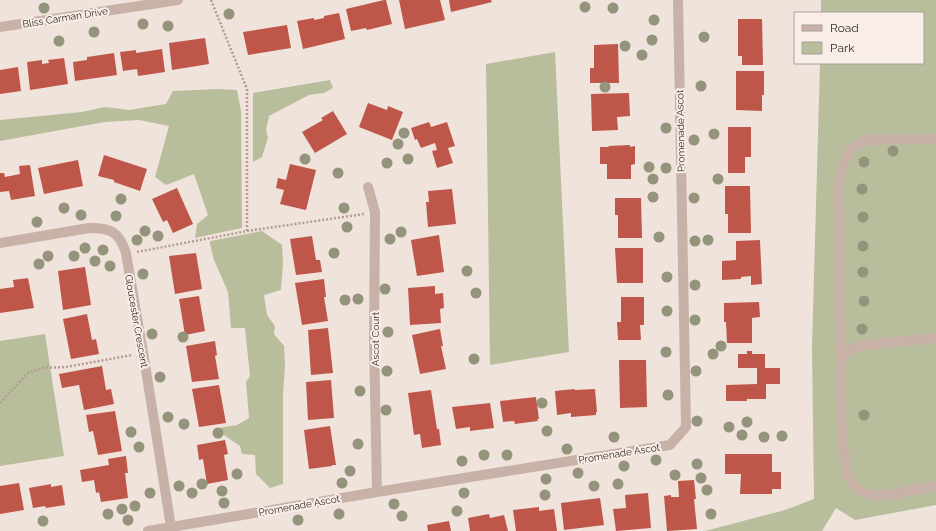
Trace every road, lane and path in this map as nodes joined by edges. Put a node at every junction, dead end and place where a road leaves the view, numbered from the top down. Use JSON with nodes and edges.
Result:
{"nodes":[{"id":1,"x":178,"y":0,"type":"edge"},
{"id":2,"x":211,"y":0,"type":"edge"},
{"id":3,"x":678,"y":0,"type":"edge"},
{"id":4,"x":0,"y":27,"type":"edge"},
{"id":5,"x":936,"y":139,"type":"edge"},
{"id":6,"x":368,"y":187,"type":"dead end"},
{"id":7,"x":374,"y":212,"type":"junction"},
{"id":8,"x":247,"y":231,"type":"junction"},
{"id":9,"x":0,"y":243,"type":"edge"},
{"id":10,"x":126,"y":253,"type":"junction"},
{"id":11,"x":840,"y":332,"type":"junction"},
{"id":12,"x":936,"y":338,"type":"edge"},
{"id":13,"x":857,"y":346,"type":"junction"},
{"id":14,"x":132,"y":355,"type":"dead end"},
{"id":15,"x":840,"y":361,"type":"junction"},
{"id":16,"x":0,"y":403,"type":"edge"},
{"id":17,"x":936,"y":486,"type":"edge"},
{"id":18,"x":377,"y":492,"type":"junction"},
{"id":19,"x":172,"y":529,"type":"edge"},
{"id":20,"x":148,"y":531,"type":"edge"}],
"edges":[{"from":1,"to":4,"type":"street","name":"Bliss Carman Drive"},
{"from":2,"to":8,"type":"path"},
{"from":3,"to":18,"type":"street","name":"Promenade Ascot"},
{"from":5,"to":11,"type":"street"},
{"from":6,"to":7,"type":"street","name":"Ascot Court"},
{"from":7,"to":8,"type":"path"},
{"from":7,"to":18,"type":"street","name":"Ascot Court"},
{"from":8,"to":10,"type":"path"},
{"from":9,"to":10,"type":"street","name":"Gloucester Crescent"},
{"from":10,"to":19,"type":"street","name":"Gloucester Crescent"},
{"from":11,"to":13,"type":"street"},
{"from":11,"to":15,"type":"street"},
{"from":12,"to":13,"type":"street"},
{"from":13,"to":15,"type":"street"},
{"from":14,"to":16,"type":"path"},
{"from":15,"to":17,"type":"street"},
{"from":18,"to":19,"type":"street","name":"Promenade Ascot"},
{"from":19,"to":20,"type":"street","name":"Promenade Ascot"}]}
